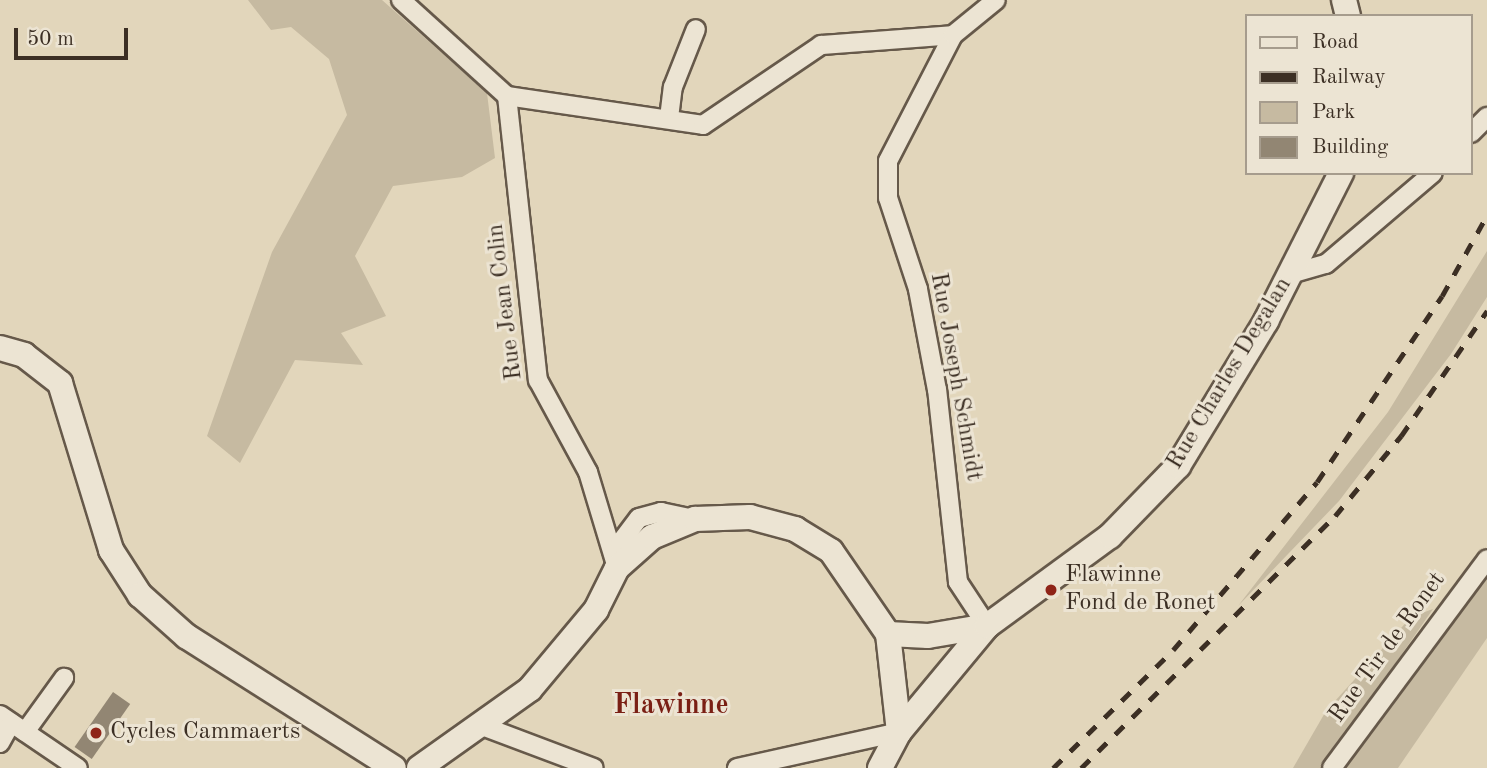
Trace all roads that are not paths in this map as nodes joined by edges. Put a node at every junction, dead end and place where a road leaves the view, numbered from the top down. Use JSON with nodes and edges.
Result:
{"nodes":[{"id":1,"x":996,"y":0,"type":"edge"},
{"id":2,"x":405,"y":2,"type":"edge"},
{"id":3,"x":696,"y":29,"type":"dead end"},
{"id":4,"x":953,"y":35,"type":"junction"},
{"id":5,"x":507,"y":96,"type":"junction"},
{"id":6,"x":1487,"y":117,"type":"edge"},
{"id":7,"x":669,"y":118,"type":"junction"},
{"id":8,"x":1473,"y":132,"type":"edge"},
{"id":9,"x":1340,"y":175,"type":"edge"},
{"id":10,"x":1431,"y":175,"type":"edge"},
{"id":11,"x":1290,"y":274,"type":"junction"},
{"id":12,"x":0,"y":348,"type":"edge"},
{"id":13,"x":1487,"y":559,"type":"edge"},
{"id":14,"x":617,"y":568,"type":"junction"},
{"id":15,"x":987,"y":626,"type":"junction"},
{"id":16,"x":888,"y":634,"type":"junction"},
{"id":17,"x":64,"y":678,"type":"dead end"},
{"id":18,"x":12,"y":724,"type":"edge"},
{"id":19,"x":485,"y":727,"type":"junction"},
{"id":20,"x":899,"y":732,"type":"junction"},
{"id":21,"x":0,"y":743,"type":"edge"},
{"id":22,"x":78,"y":768,"type":"edge"},
{"id":23,"x":394,"y":768,"type":"edge"},
{"id":24,"x":419,"y":768,"type":"edge"},
{"id":25,"x":594,"y":768,"type":"edge"},
{"id":26,"x":737,"y":768,"type":"edge"},
{"id":27,"x":880,"y":768,"type":"edge"},
{"id":28,"x":1332,"y":768,"type":"edge"}],
"edges":[{"from":1,"to":4,"type":"street","name":"Rue Joseph Schmidt"},
{"from":2,"to":5,"type":"street"},
{"from":3,"to":7,"type":"street"},
{"from":4,"to":7,"type":"street"},
{"from":4,"to":15,"type":"street","name":"Rue Joseph Schmidt"},
{"from":5,"to":7,"type":"street"},
{"from":5,"to":14,"type":"street","name":"Rue Jean Colin"},
{"from":6,"to":8,"type":"street"},
{"from":9,"to":11,"type":"street","name":"Rue Charles Degalan"},
{"from":10,"to":11,"type":"street"},
{"from":11,"to":15,"type":"street","name":"Rue Charles Degalan"},
{"from":12,"to":23,"type":"street"},
{"from":13,"to":28,"type":"street","name":"Rue Tir de Ronet"},
{"from":14,"to":16,"type":"street"},
{"from":14,"to":19,"type":"street"},
{"from":15,"to":16,"type":"street","name":"Rue Charles Degalan"},
{"from":15,"to":20,"type":"street","name":"Rue Charles Degalan"},
{"from":16,"to":20,"type":"street"},
{"from":17,"to":18,"type":"street"},
{"from":18,"to":21,"type":"street"},
{"from":18,"to":22,"type":"street"},
{"from":19,"to":24,"type":"street"},
{"from":19,"to":25,"type":"street"},
{"from":20,"to":26,"type":"street"},
{"from":20,"to":27,"type":"street","name":"Rue Charles Degalan"}]}
